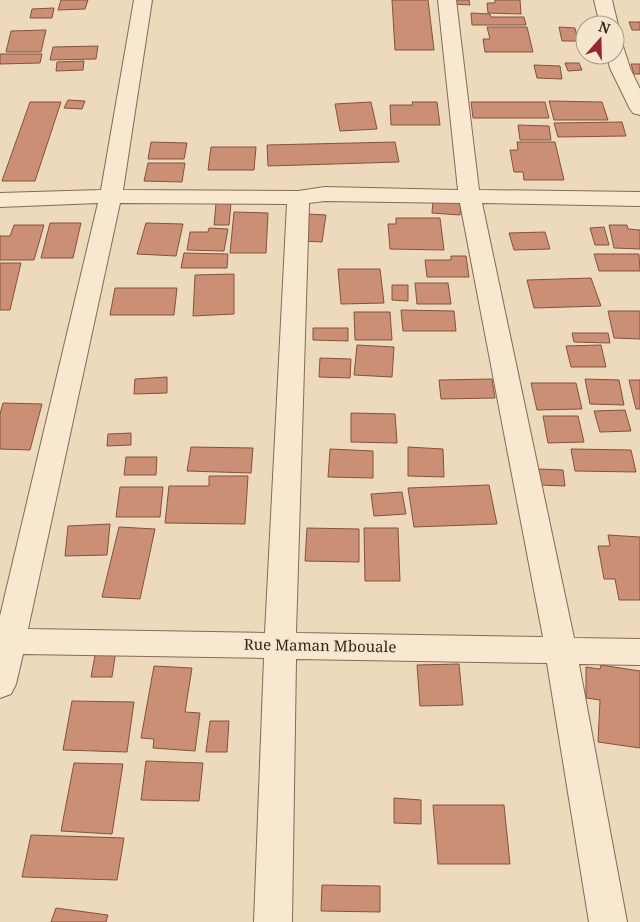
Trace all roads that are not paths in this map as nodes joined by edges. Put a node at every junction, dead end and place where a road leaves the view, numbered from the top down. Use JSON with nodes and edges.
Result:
{"nodes":[{"id":1,"x":143,"y":0,"type":"edge"},
{"id":2,"x":447,"y":0,"type":"edge"},
{"id":3,"x":603,"y":0,"type":"edge"},
{"id":4,"x":607,"y":15,"type":"edge"},
{"id":5,"x":619,"y":65,"type":"edge"},
{"id":6,"x":640,"y":109,"type":"edge"},
{"id":7,"x":469,"y":195,"type":"junction"},
{"id":8,"x":111,"y":196,"type":"junction"},
{"id":9,"x":298,"y":198,"type":"junction"},
{"id":10,"x":640,"y":199,"type":"edge"},
{"id":11,"x":0,"y":200,"type":"edge"},
{"id":12,"x":4,"y":641,"type":"edge"},
{"id":13,"x":280,"y":646,"type":"junction"},
{"id":14,"x":561,"y":651,"type":"junction"},
{"id":15,"x":640,"y":652,"type":"edge"},
{"id":16,"x":0,"y":684,"type":"edge"},
{"id":17,"x":273,"y":922,"type":"edge"},
{"id":18,"x":608,"y":922,"type":"edge"}],
"edges":[{"from":1,"to":8,"type":"street"},
{"from":2,"to":7,"type":"street"},
{"from":3,"to":4,"type":"street"},
{"from":5,"to":6,"type":"street"},
{"from":7,"to":9,"type":"street"},
{"from":7,"to":10,"type":"street"},
{"from":7,"to":14,"type":"street"},
{"from":8,"to":9,"type":"street"},
{"from":8,"to":11,"type":"street"},
{"from":8,"to":12,"type":"street"},
{"from":9,"to":13,"type":"street"},
{"from":12,"to":13,"type":"street","name":"Rue Maman Mbouale"},
{"from":12,"to":16,"type":"street"},
{"from":13,"to":14,"type":"street","name":"Rue Maman Mbouale"},
{"from":13,"to":17,"type":"street"},
{"from":14,"to":15,"type":"street","name":"Rue Maman Mbouale"},
{"from":14,"to":18,"type":"street"}]}
